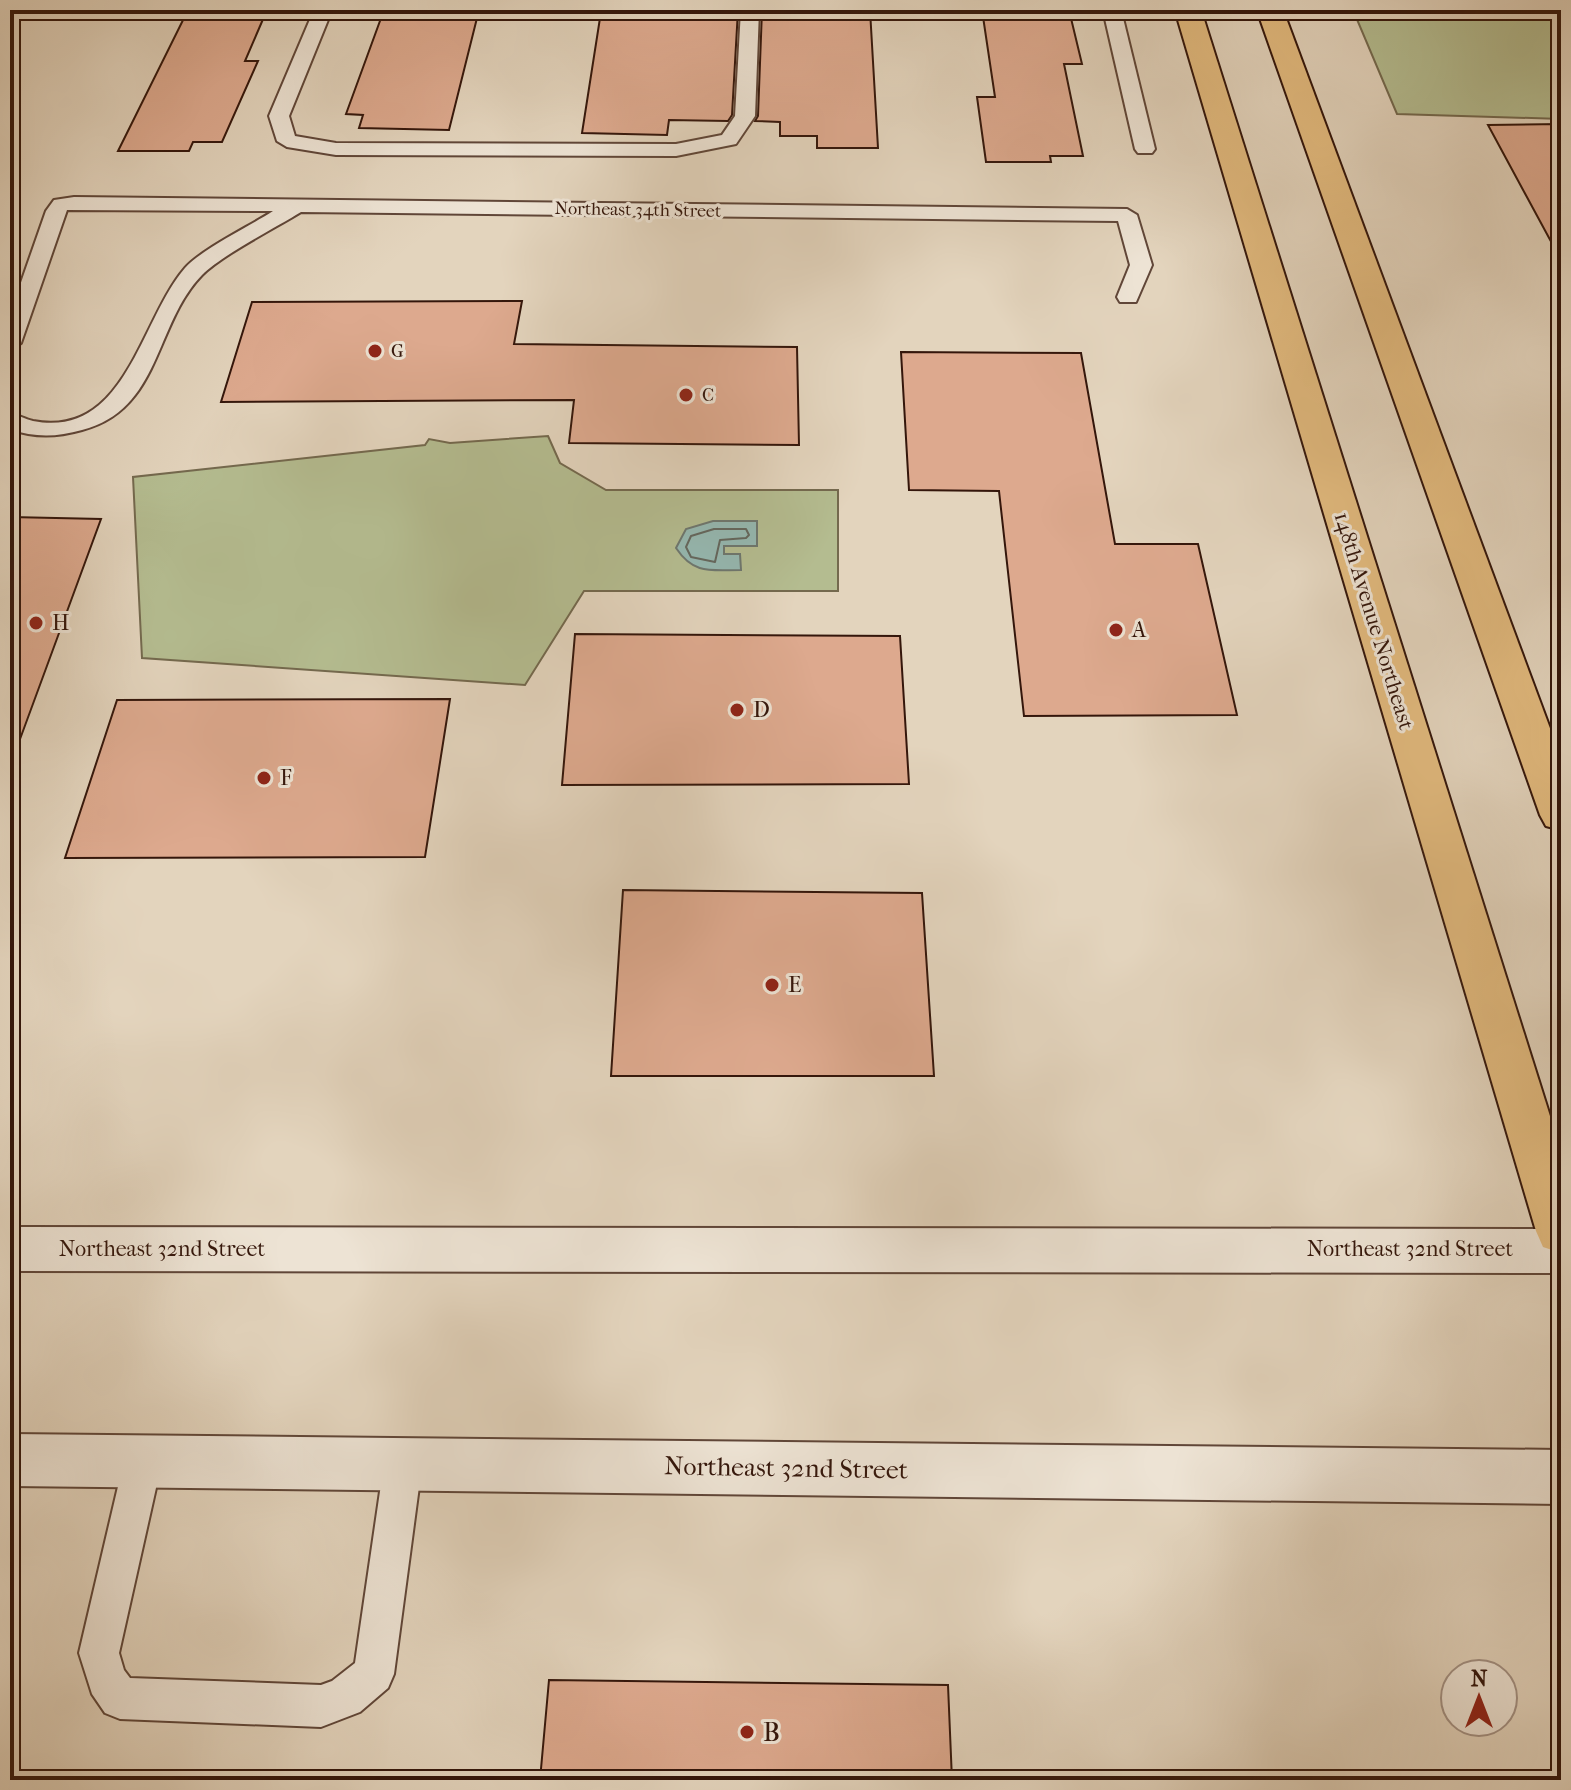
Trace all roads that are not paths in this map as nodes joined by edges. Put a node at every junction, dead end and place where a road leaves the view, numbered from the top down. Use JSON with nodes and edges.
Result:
{"nodes":[{"id":1,"x":323,"y":10,"type":"edge"},
{"id":2,"x":750,"y":10,"type":"edge"},
{"id":3,"x":1112,"y":10,"type":"edge"},
{"id":4,"x":1188,"y":10,"type":"edge"},
{"id":5,"x":1270,"y":10,"type":"edge"},
{"id":6,"x":1145,"y":149,"type":"dead end"},
{"id":7,"x":294,"y":207,"type":"junction"},
{"id":8,"x":1128,"y":297,"type":"dead end"},
{"id":9,"x":10,"y":343,"type":"edge"},
{"id":10,"x":10,"y":420,"type":"edge"},
{"id":11,"x":1561,"y":815,"type":"edge"},
{"id":12,"x":1561,"y":1231,"type":"edge"},
{"id":13,"x":10,"y":1249,"type":"edge"},
{"id":14,"x":1561,"y":1251,"type":"edge"},
{"id":15,"x":10,"y":1460,"type":"edge"},
{"id":16,"x":143,"y":1461,"type":"junction"},
{"id":17,"x":403,"y":1464,"type":"junction"},
{"id":18,"x":1561,"y":1477,"type":"edge"}],
"edges":[{"from":1,"to":2,"type":"lane"},
{"from":3,"to":6,"type":"lane"},
{"from":4,"to":12,"type":"main road","name":"148th Avenue Northeast"},
{"from":5,"to":11,"type":"main road"},
{"from":7,"to":8,"type":"lane","name":"Northeast 34th Street"},
{"from":7,"to":9,"type":"lane","name":"Northeast 34th Street"},
{"from":7,"to":10,"type":"lane"},
{"from":13,"to":14,"type":"street","name":"Northeast 32nd Street"},
{"from":15,"to":16,"type":"street","name":"Northeast 32nd Street"},
{"from":16,"to":17,"type":"street","name":"Northeast 32nd Street"},
{"from":16,"to":17,"type":"lane"},
{"from":17,"to":18,"type":"street","name":"Northeast 32nd Street"}]}
